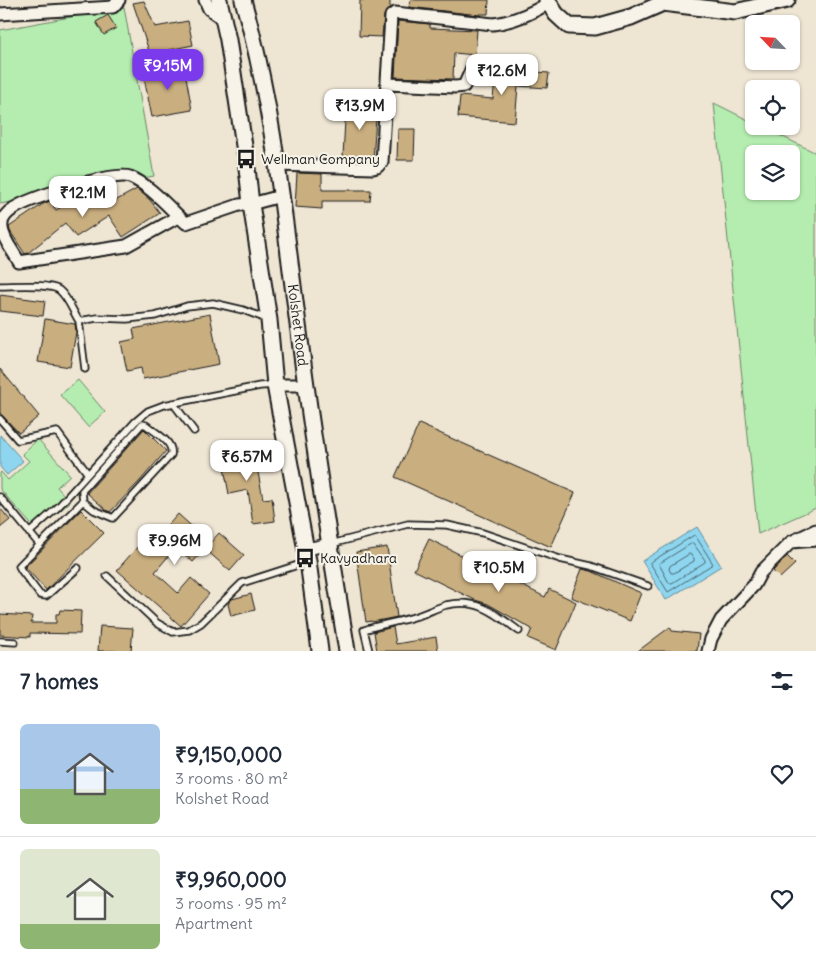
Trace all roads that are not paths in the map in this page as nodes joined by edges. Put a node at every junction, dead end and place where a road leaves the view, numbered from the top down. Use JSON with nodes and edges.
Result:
{"nodes":[{"id":1,"x":118,"y":0,"type":"edge"},
{"id":2,"x":205,"y":0,"type":"edge"},
{"id":3,"x":219,"y":0,"type":"edge"},
{"id":4,"x":243,"y":0,"type":"edge"},
{"id":5,"x":787,"y":0,"type":"edge"},
{"id":6,"x":548,"y":2,"type":"edge"},
{"id":7,"x":0,"y":14,"type":"edge"},
{"id":8,"x":223,"y":19,"type":"junction"},
{"id":9,"x":472,"y":68,"type":"dead end"},
{"id":10,"x":387,"y":84,"type":"junction"},
{"id":11,"x":277,"y":165,"type":"junction"},
{"id":12,"x":281,"y":196,"type":"junction"},
{"id":13,"x":250,"y":204,"type":"junction"},
{"id":14,"x":178,"y":217,"type":"junction"},
{"id":15,"x":1,"y":223,"type":"edge"},
{"id":16,"x":0,"y":286,"type":"edge"},
{"id":17,"x":269,"y":320,"type":"junction"},
{"id":18,"x":79,"y":321,"type":"junction"},
{"id":19,"x":85,"y":368,"type":"dead end"},
{"id":20,"x":275,"y":385,"type":"junction"},
{"id":21,"x":305,"y":385,"type":"junction"},
{"id":22,"x":173,"y":403,"type":"junction"},
{"id":23,"x":0,"y":419,"type":"edge"},
{"id":24,"x":194,"y":431,"type":"dead end"},
{"id":25,"x":88,"y":474,"type":"junction"},
{"id":26,"x":0,"y":497,"type":"edge"},
{"id":27,"x":83,"y":501,"type":"junction"},
{"id":28,"x":816,"y":530,"type":"edge"},
{"id":29,"x":29,"y":533,"type":"junction"},
{"id":30,"x":816,"y":540,"type":"edge"},
{"id":31,"x":791,"y":542,"type":"junction"},
{"id":32,"x":39,"y":544,"type":"junction"},
{"id":33,"x":331,"y":544,"type":"junction"},
{"id":34,"x":307,"y":555,"type":"junction"},
{"id":35,"x":78,"y":568,"type":"dead end"},
{"id":36,"x":107,"y":576,"type":"dead end"},
{"id":37,"x":648,"y":586,"type":"dead end"},
{"id":38,"x":519,"y":631,"type":"dead end"},
{"id":39,"x":0,"y":641,"type":"edge"},
{"id":40,"x":15,"y":642,"type":"dead end"},
{"id":41,"x":320,"y":651,"type":"edge"},
{"id":42,"x":347,"y":651,"type":"edge"},
{"id":43,"x":369,"y":651,"type":"edge"},
{"id":44,"x":708,"y":651,"type":"edge"}],
"edges":[{"from":1,"to":7,"type":"street"},
{"from":2,"to":8,"type":"street"},
{"from":3,"to":8,"type":"street","name":"Kolshet Road"},
{"from":4,"to":11,"type":"street","name":"Kolshet Road"},
{"from":5,"to":6,"type":"street"},
{"from":6,"to":10,"type":"street"},
{"from":8,"to":13,"type":"street","name":"Kolshet Road"},
{"from":9,"to":10,"type":"street"},
{"from":10,"to":11,"type":"street"},
{"from":11,"to":12,"type":"street","name":"Kolshet Road"},
{"from":12,"to":13,"type":"street"},
{"from":12,"to":21,"type":"street","name":"Kolshet Road"},
{"from":13,"to":14,"type":"street"},
{"from":13,"to":17,"type":"street","name":"Kolshet Road"},
{"from":14,"to":15,"type":"street"},
{"from":14,"to":15,"type":"street"},
{"from":16,"to":18,"type":"lane"},
{"from":17,"to":18,"type":"lane"},
{"from":17,"to":20,"type":"street","name":"Kolshet Road"},
{"from":18,"to":19,"type":"lane"},
{"from":20,"to":21,"type":"street"},
{"from":20,"to":22,"type":"lane"},
{"from":20,"to":34,"type":"street","name":"Kolshet Road"},
{"from":21,"to":33,"type":"street","name":"Kolshet Road"},
{"from":22,"to":24,"type":"lane"},
{"from":22,"to":25,"type":"lane"},
{"from":23,"to":25,"type":"lane"},
{"from":25,"to":29,"type":"lane"},
{"from":26,"to":29,"type":"lane"},
{"from":27,"to":27,"type":"lane"},
{"from":27,"to":32,"type":"lane"},
{"from":28,"to":31,"type":"street"},
{"from":29,"to":32,"type":"lane"},
{"from":30,"to":31,"type":"street"},
{"from":31,"to":44,"type":"street"},
{"from":32,"to":35,"type":"lane"},
{"from":33,"to":34,"type":"street"},
{"from":33,"to":37,"type":"lane"},
{"from":33,"to":42,"type":"street","name":"Kolshet Road"},
{"from":34,"to":36,"type":"lane"},
{"from":34,"to":41,"type":"street","name":"Kolshet Road"},
{"from":38,"to":43,"type":"lane"},
{"from":39,"to":40,"type":"lane"}]}
